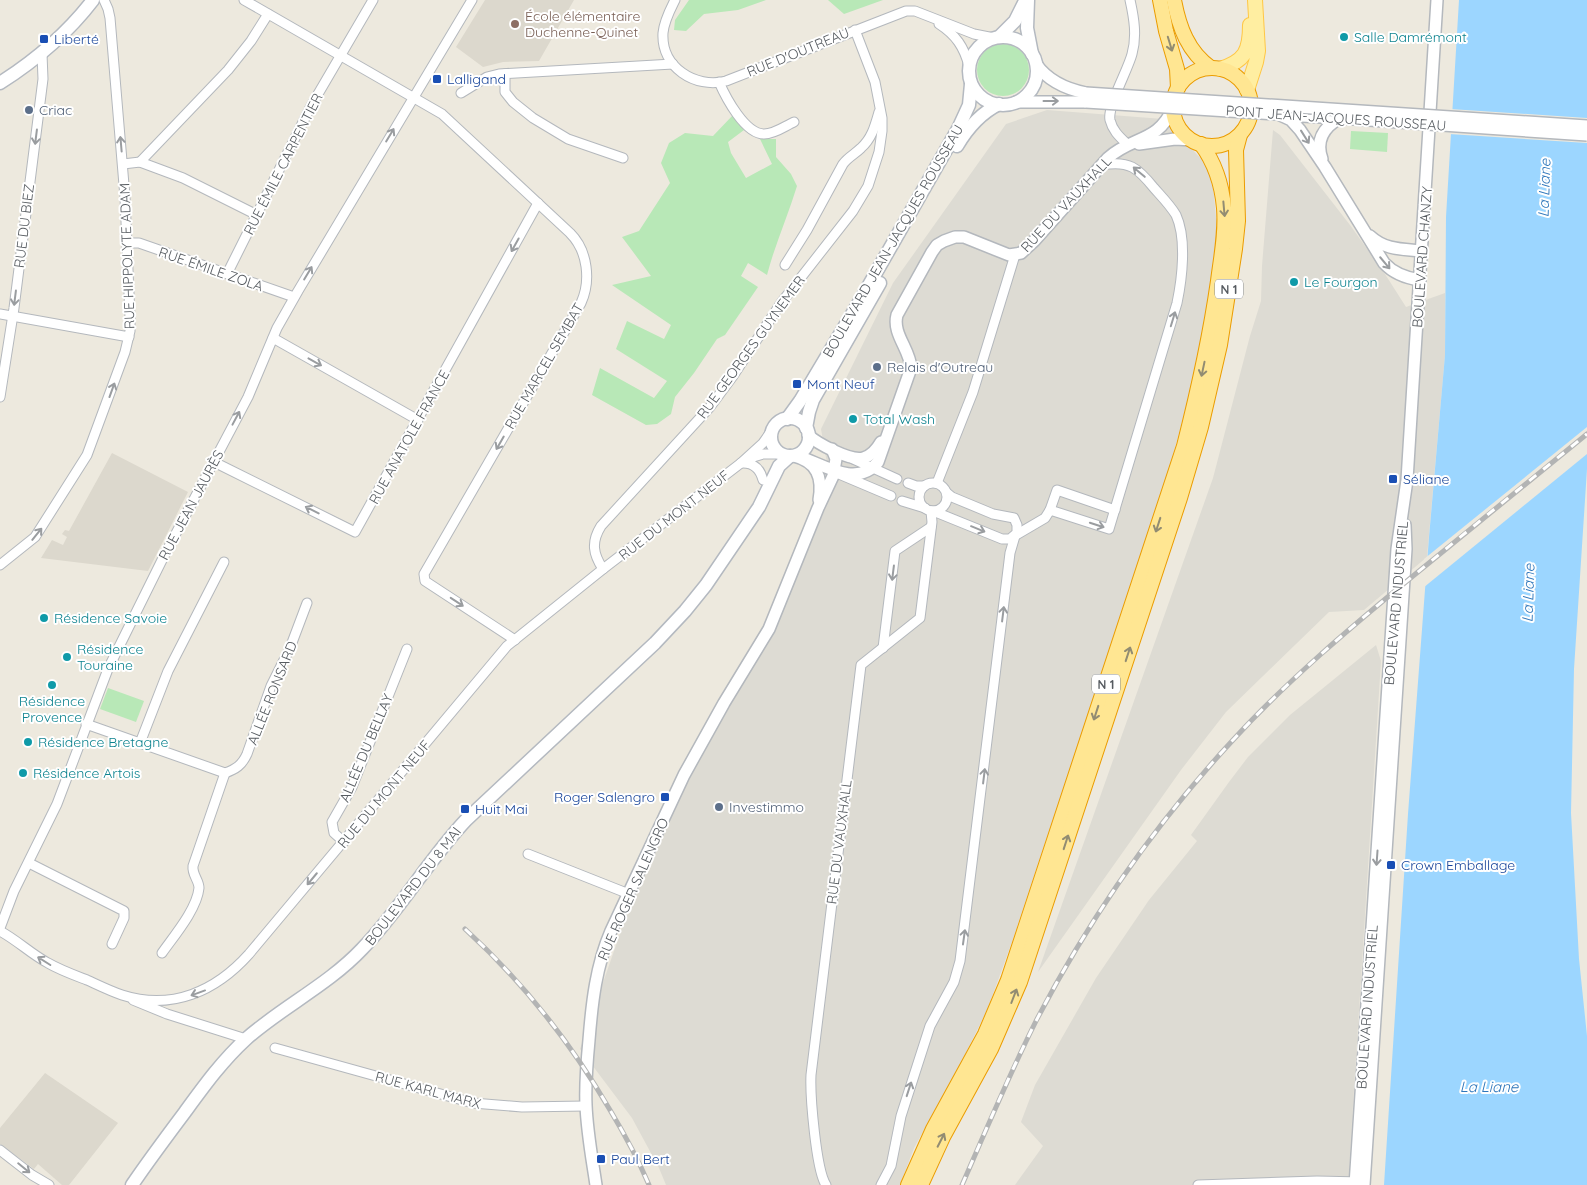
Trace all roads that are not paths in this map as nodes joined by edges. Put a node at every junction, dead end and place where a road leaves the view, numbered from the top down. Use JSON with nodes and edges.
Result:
{"nodes":[{"id":1,"x":93,"y":0,"type":"edge"},
{"id":2,"x":104,"y":0,"type":"edge"},
{"id":3,"x":244,"y":0,"type":"edge"},
{"id":4,"x":373,"y":0,"type":"edge"},
{"id":5,"x":472,"y":0,"type":"edge"},
{"id":6,"x":675,"y":0,"type":"edge"},
{"id":7,"x":1027,"y":0,"type":"edge"},
{"id":8,"x":1130,"y":0,"type":"edge"},
{"id":9,"x":1160,"y":0,"type":"edge"},
{"id":10,"x":1174,"y":0,"type":"edge"},
{"id":11,"x":1249,"y":0,"type":"edge"},
{"id":12,"x":1255,"y":0,"type":"edge"},
{"id":13,"x":1437,"y":0,"type":"edge"},
{"id":14,"x":268,"y":14,"type":"junction"},
{"id":15,"x":926,"y":16,"type":"junction"},
{"id":16,"x":855,"y":30,"type":"junction"},
{"id":17,"x":997,"y":38,"type":"junction"},
{"id":18,"x":42,"y":54,"type":"junction"},
{"id":19,"x":340,"y":55,"type":"junction"},
{"id":20,"x":1034,"y":59,"type":"junction"},
{"id":21,"x":673,"y":64,"type":"junction"},
{"id":22,"x":969,"y":66,"type":"junction"},
{"id":23,"x":1216,"y":68,"type":"junction"},
{"id":24,"x":505,"y":74,"type":"junction"},
{"id":25,"x":719,"y":82,"type":"junction"},
{"id":26,"x":0,"y":83,"type":"edge"},
{"id":27,"x":971,"y":84,"type":"junction"},
{"id":28,"x":1178,"y":88,"type":"junction"},
{"id":29,"x":1247,"y":90,"type":"junction"},
{"id":30,"x":462,"y":93,"type":"dead end"},
{"id":31,"x":414,"y":97,"type":"junction"},
{"id":32,"x":1086,"y":98,"type":"junction"},
{"id":33,"x":1016,"y":102,"type":"junction"},
{"id":34,"x":999,"y":104,"type":"junction"},
{"id":35,"x":881,"y":107,"type":"junction"},
{"id":36,"x":1173,"y":108,"type":"junction"},
{"id":37,"x":1278,"y":114,"type":"junction"},
{"id":38,"x":1340,"y":118,"type":"junction"},
{"id":39,"x":794,"y":122,"type":"dead end"},
{"id":40,"x":1587,"y":126,"type":"edge"},
{"id":41,"x":1587,"y":134,"type":"edge"},
{"id":42,"x":1240,"y":135,"type":"junction"},
{"id":43,"x":1197,"y":142,"type":"junction"},
{"id":44,"x":1129,"y":145,"type":"junction"},
{"id":45,"x":622,"y":158,"type":"dead end"},
{"id":46,"x":140,"y":162,"type":"junction"},
{"id":47,"x":123,"y":164,"type":"junction"},
{"id":48,"x":1102,"y":165,"type":"junction"},
{"id":49,"x":1325,"y":167,"type":"junction"},
{"id":50,"x":538,"y":203,"type":"junction"},
{"id":51,"x":257,"y":215,"type":"junction"},
{"id":52,"x":1364,"y":229,"type":"junction"},
{"id":53,"x":128,"y":242,"type":"junction"},
{"id":54,"x":1422,"y":251,"type":"junction"},
{"id":55,"x":1015,"y":255,"type":"junction"},
{"id":56,"x":785,"y":266,"type":"dead end"},
{"id":57,"x":227,"y":274,"type":"junction"},
{"id":58,"x":1420,"y":280,"type":"junction"},
{"id":59,"x":294,"y":298,"type":"junction"},
{"id":60,"x":0,"y":314,"type":"edge"},
{"id":61,"x":12,"y":316,"type":"junction"},
{"id":62,"x":129,"y":337,"type":"junction"},
{"id":63,"x":272,"y":338,"type":"junction"},
{"id":64,"x":0,"y":398,"type":"edge"},
{"id":65,"x":787,"y":419,"type":"junction"},
{"id":66,"x":418,"y":420,"type":"junction"},
{"id":67,"x":889,"y":427,"type":"junction"},
{"id":68,"x":772,"y":430,"type":"junction"},
{"id":69,"x":807,"y":432,"type":"junction"},
{"id":70,"x":832,"y":449,"type":"junction"},
{"id":71,"x":786,"y":454,"type":"junction"},
{"id":72,"x":846,"y":455,"type":"junction"},
{"id":73,"x":214,"y":462,"type":"junction"},
{"id":74,"x":741,"y":463,"type":"junction"},
{"id":75,"x":872,"y":468,"type":"junction"},
{"id":76,"x":834,"y":471,"type":"junction"},
{"id":77,"x":897,"y":479,"type":"dead end"},
{"id":78,"x":763,"y":480,"type":"junction"},
{"id":79,"x":908,"y":483,"type":"dead end"},
{"id":80,"x":937,"y":483,"type":"junction"},
{"id":81,"x":924,"y":486,"type":"junction"},
{"id":82,"x":947,"y":493,"type":"junction"},
{"id":83,"x":891,"y":496,"type":"dead end"},
{"id":84,"x":902,"y":501,"type":"dead end"},
{"id":85,"x":818,"y":508,"type":"junction"},
{"id":86,"x":930,"y":510,"type":"junction"},
{"id":87,"x":1050,"y":510,"type":"junction"},
{"id":88,"x":1116,"y":510,"type":"junction"},
{"id":89,"x":1404,"y":513,"type":"joint"},
{"id":90,"x":931,"y":526,"type":"junction"},
{"id":91,"x":1015,"y":536,"type":"junction"},
{"id":92,"x":735,"y":540,"type":"junction"},
{"id":93,"x":224,"y":562,"type":"dead end"},
{"id":94,"x":0,"y":565,"type":"edge"},
{"id":95,"x":603,"y":569,"type":"junction"},
{"id":96,"x":307,"y":603,"type":"dead end"},
{"id":97,"x":515,"y":640,"type":"junction"},
{"id":98,"x":883,"y":648,"type":"junction"},
{"id":99,"x":407,"y":649,"type":"dead end"},
{"id":100,"x":86,"y":724,"type":"junction"},
{"id":101,"x":140,"y":743,"type":"junction"},
{"id":102,"x":225,"y":773,"type":"junction"},
{"id":103,"x":344,"y":842,"type":"junction"},
{"id":104,"x":528,"y":854,"type":"dead end"},
{"id":105,"x":29,"y":863,"type":"junction"},
{"id":106,"x":629,"y":894,"type":"junction"},
{"id":107,"x":0,"y":930,"type":"edge"},
{"id":108,"x":112,"y":944,"type":"dead end"},
{"id":109,"x":162,"y":953,"type":"dead end"},
{"id":110,"x":124,"y":995,"type":"junction"},
{"id":111,"x":246,"y":1040,"type":"junction"},
{"id":112,"x":275,"y":1048,"type":"dead end"},
{"id":113,"x":586,"y":1106,"type":"junction"},
{"id":114,"x":0,"y":1150,"type":"edge"},
{"id":115,"x":1360,"y":1183,"type":"edge"},
{"id":116,"x":49,"y":1185,"type":"edge"},
{"id":117,"x":132,"y":1185,"type":"edge"},
{"id":118,"x":596,"y":1185,"type":"edge"},
{"id":119,"x":826,"y":1185,"type":"edge"},
{"id":120,"x":881,"y":1185,"type":"edge"},
{"id":121,"x":908,"y":1185,"type":"edge"},
{"id":122,"x":921,"y":1185,"type":"edge"},
{"id":123,"x":1198,"y":1185,"type":"edge"}],
"edges":[{"from":1,"to":18,"type":"main road"},
{"from":47,"to":2,"type":"street","name":"RUE HIPPOLYTE ADAM","one_way":true},
{"from":3,"to":14,"type":"street","name":"RUE MARCEL SEMBAT"},
{"from":4,"to":19,"type":"street","name":"RUE ÉMILE CARPENTIER"},
{"from":5,"to":31,"type":"street","name":"RUE JEAN JAURÈS"},
{"from":6,"to":21,"type":"street"},
{"from":7,"to":17,"type":"main road"},
{"from":7,"to":20,"type":"main road"},
{"from":8,"to":44,"type":"street"},
{"from":9,"to":28,"type":"highway","one_way":true},
{"from":10,"to":23,"type":"highway"},
{"from":11,"to":23,"type":"main road"},
{"from":12,"to":29,"type":"main road"},
{"from":13,"to":54,"type":"street","name":"BOULEVARD CHANZY"},
{"from":14,"to":19,"type":"street","name":"RUE MARCEL SEMBAT"},
{"from":14,"to":46,"type":"street"},
{"from":15,"to":16,"type":"street","name":"RUE D'OUTREAU"},
{"from":15,"to":17,"type":"street","name":"RUE D'OUTREAU"},
{"from":15,"to":22,"type":"street","name":"RUE D'OUTREAU"},
{"from":16,"to":25,"type":"street","name":"RUE D'OUTREAU"},
{"from":16,"to":35,"type":"street","name":"RUE GEORGES GUYNEMER"},
{"from":17,"to":20,"type":"main road"},
{"from":17,"to":22,"type":"main road"},
{"from":18,"to":26,"type":"main road"},
{"from":18,"to":61,"type":"street","name":"RUE DU BIEZ","one_way":true},
{"from":19,"to":31,"type":"street","name":"RUE MARCEL SEMBAT"},
{"from":19,"to":51,"type":"street","name":"RUE ÉMILE CARPENTIER"},
{"from":20,"to":32,"type":"street"},
{"from":20,"to":33,"type":"main road"},
{"from":21,"to":24,"type":"street"},
{"from":21,"to":25,"type":"street","name":"RUE D'OUTREAU"},
{"from":22,"to":27,"type":"main road"},
{"from":23,"to":28,"type":"highway"},
{"from":23,"to":29,"type":"highway"},
{"from":24,"to":30,"type":"street"},
{"from":24,"to":45,"type":"street"},
{"from":25,"to":39,"type":"street"},
{"from":27,"to":34,"type":"main road"},
{"from":27,"to":65,"type":"main road","name":"BOULEVARD JEAN-JACQUES ROUSSEAU"},
{"from":28,"to":36,"type":"highway"},
{"from":29,"to":42,"type":"highway"},
{"from":31,"to":50,"type":"street","name":"RUE MARCEL SEMBAT"},
{"from":59,"to":31,"type":"street","name":"RUE JEAN JAURÈS","one_way":true},
{"from":33,"to":32,"type":"street","one_way":true},
{"from":32,"to":37,"type":"street","name":"PONT JEAN-JACQUES ROUSSEAU","bridge":true},
{"from":32,"to":40,"type":"street","name":"PONT JEAN-JACQUES ROUSSEAU","bridge":true},
{"from":33,"to":34,"type":"main road"},
{"from":34,"to":69,"type":"main road","name":"BOULEVARD JEAN-JACQUES ROUSSEAU"},
{"from":35,"to":56,"type":"street","name":"RUE GEORGES GUYNEMER"},
{"from":35,"to":95,"type":"street","name":"RUE GEORGES GUYNEMER"},
{"from":36,"to":43,"type":"highway"},
{"from":36,"to":44,"type":"street","name":"RUE DU VAUXHALL"},
{"from":37,"to":38,"type":"street","name":"PONT JEAN-JACQUES ROUSSEAU"},
{"from":37,"to":49,"type":"street","one_way":true},
{"from":38,"to":41,"type":"street","name":"PONT JEAN-JACQUES ROUSSEAU","bridge":true},
{"from":38,"to":49,"type":"street"},
{"from":42,"to":43,"type":"highway"},
{"from":122,"to":42,"type":"highway","number":"N 1","one_way":true},
{"from":43,"to":44,"type":"street","name":"RUE DU VAUXHALL"},
{"from":43,"to":121,"type":"highway","number":"N 1","one_way":true},
{"from":44,"to":48,"type":"street","name":"RUE DU VAUXHALL"},
{"from":46,"to":47,"type":"street"},
{"from":46,"to":51,"type":"street"},
{"from":47,"to":53,"type":"street","name":"RUE HIPPOLYTE ADAM"},
{"from":48,"to":55,"type":"street","name":"RUE DU VAUXHALL"},
{"from":88,"to":48,"type":"street","one_way":true},
{"from":49,"to":52,"type":"street"},
{"from":50,"to":66,"type":"street","name":"RUE ANATOLE FRANCE","one_way":true},
{"from":50,"to":97,"type":"street","name":"RUE MARCEL SEMBAT","one_way":true},
{"from":51,"to":57,"type":"street","name":"RUE ÉMILE CARPENTIER"},
{"from":52,"to":54,"type":"street"},
{"from":52,"to":58,"type":"street","one_way":true},
{"from":53,"to":57,"type":"street","name":"RUE ÉMILE ZOLA"},
{"from":53,"to":62,"type":"street","name":"RUE HIPPOLYTE ADAM"},
{"from":54,"to":58,"type":"street","name":"BOULEVARD CHANZY"},
{"from":55,"to":67,"type":"street","name":"RUE DU VAUXHALL"},
{"from":55,"to":80,"type":"street"},
{"from":57,"to":59,"type":"street","name":"RUE ÉMILE ZOLA"},
{"from":58,"to":89,"type":"street","name":"BOULEVARD CHANZY"},
{"from":59,"to":63,"type":"street","name":"RUE JEAN JAURÈS"},
{"from":60,"to":61,"type":"street"},
{"from":61,"to":62,"type":"street"},
{"from":61,"to":64,"type":"street","name":"RUE DU BIEZ"},
{"from":94,"to":62,"type":"street","name":"RUE HIPPOLYTE ADAM","one_way":true},
{"from":63,"to":66,"type":"street","one_way":true},
{"from":73,"to":63,"type":"street","name":"RUE JEAN JAURÈS","one_way":true},
{"from":65,"to":68,"type":"main road"},
{"from":65,"to":69,"type":"main road"},
{"from":66,"to":73,"type":"street","name":"RUE ANATOLE FRANCE","one_way":true},
{"from":67,"to":72,"type":"street","name":"RUE DU VAUXHALL"},
{"from":67,"to":75,"type":"street","name":"RUE DU VAUXHALL"},
{"from":68,"to":71,"type":"main road"},
{"from":68,"to":74,"type":"street","name":"RUE DU MONT NEUF"},
{"from":69,"to":70,"type":"street","name":"RUE DU VAUXHALL"},
{"from":69,"to":71,"type":"main road"},
{"from":70,"to":72,"type":"street","name":"RUE DU VAUXHALL"},
{"from":70,"to":76,"type":"street","name":"RUE ROGER SALENGRO"},
{"from":71,"to":74,"type":"street","name":"RUE DU MONT NEUF"},
{"from":71,"to":76,"type":"street"},
{"from":71,"to":78,"type":"main road","name":"BOULEVARD DU 8 MAI"},
{"from":71,"to":85,"type":"street","name":"RUE ROGER SALENGRO"},
{"from":71,"to":92,"type":"main road","name":"BOULEVARD DU 8 MAI"},
{"from":72,"to":75,"type":"street","name":"RUE DU VAUXHALL"},
{"from":73,"to":100,"type":"street","name":"RUE JEAN JAURÈS"},
{"from":74,"to":78,"type":"street","name":"RUE DU MONT NEUF"},
{"from":74,"to":95,"type":"street","name":"RUE DU MONT NEUF"},
{"from":75,"to":76,"type":"street"},
{"from":75,"to":77,"type":"street","name":"RUE DU VAUXHALL"},
{"from":76,"to":83,"type":"street"},
{"from":76,"to":85,"type":"street","name":"RUE ROGER SALENGRO"},
{"from":78,"to":92,"type":"main road","name":"BOULEVARD DU 8 MAI"},
{"from":79,"to":81,"type":"street"},
{"from":80,"to":81,"type":"street"},
{"from":80,"to":82,"type":"street"},
{"from":81,"to":86,"type":"street"},
{"from":82,"to":86,"type":"street"},
{"from":82,"to":91,"type":"street"},
{"from":84,"to":86,"type":"street"},
{"from":85,"to":106,"type":"street","name":"RUE ROGER SALENGRO"},
{"from":86,"to":90,"type":"street","name":"RUE DU VAUXHALL"},
{"from":86,"to":91,"type":"street","one_way":true},
{"from":87,"to":88,"type":"street","one_way":true},
{"from":87,"to":88,"type":"street"},
{"from":87,"to":91,"type":"street"},
{"from":89,"to":115,"type":"street","name":"BOULEVARD INDUSTRIEL"},
{"from":90,"to":98,"type":"street","name":"RUE DU VAUXHALL"},
{"from":90,"to":98,"type":"street","one_way":true},
{"from":120,"to":91,"type":"street","one_way":true},
{"from":92,"to":111,"type":"main road","name":"BOULEVARD DU 8 MAI"},
{"from":93,"to":101,"type":"street"},
{"from":95,"to":97,"type":"street","name":"RUE DU MONT NEUF"},
{"from":96,"to":102,"type":"street","name":"ALLÉE RONSARD"},
{"from":97,"to":103,"type":"street","name":"RUE DU MONT NEUF"},
{"from":98,"to":119,"type":"street","name":"RUE DU VAUXHALL"},
{"from":99,"to":103,"type":"street","name":"ALLÉE DU BELLAY"},
{"from":100,"to":101,"type":"street"},
{"from":100,"to":105,"type":"street","name":"RUE JEAN JAURÈS"},
{"from":101,"to":102,"type":"street"},
{"from":102,"to":109,"type":"street"},
{"from":103,"to":110,"type":"street","name":"RUE DU MONT NEUF","one_way":true},
{"from":104,"to":106,"type":"street"},
{"from":105,"to":107,"type":"street","name":"RUE JEAN JAURÈS"},
{"from":105,"to":108,"type":"street"},
{"from":106,"to":113,"type":"street","name":"RUE ROGER SALENGRO"},
{"from":110,"to":107,"type":"street","name":"RUE DU MONT NEUF","one_way":true},
{"from":110,"to":111,"type":"street"},
{"from":111,"to":117,"type":"main road","name":"BOULEVARD DU 8 MAI"},
{"from":112,"to":113,"type":"street","name":"RUE KARL MARX"},
{"from":113,"to":118,"type":"street","name":"RUE ROGER SALENGRO"},
{"from":114,"to":116,"type":"street","one_way":true},
{"from":115,"to":123,"type":"street"}]}
